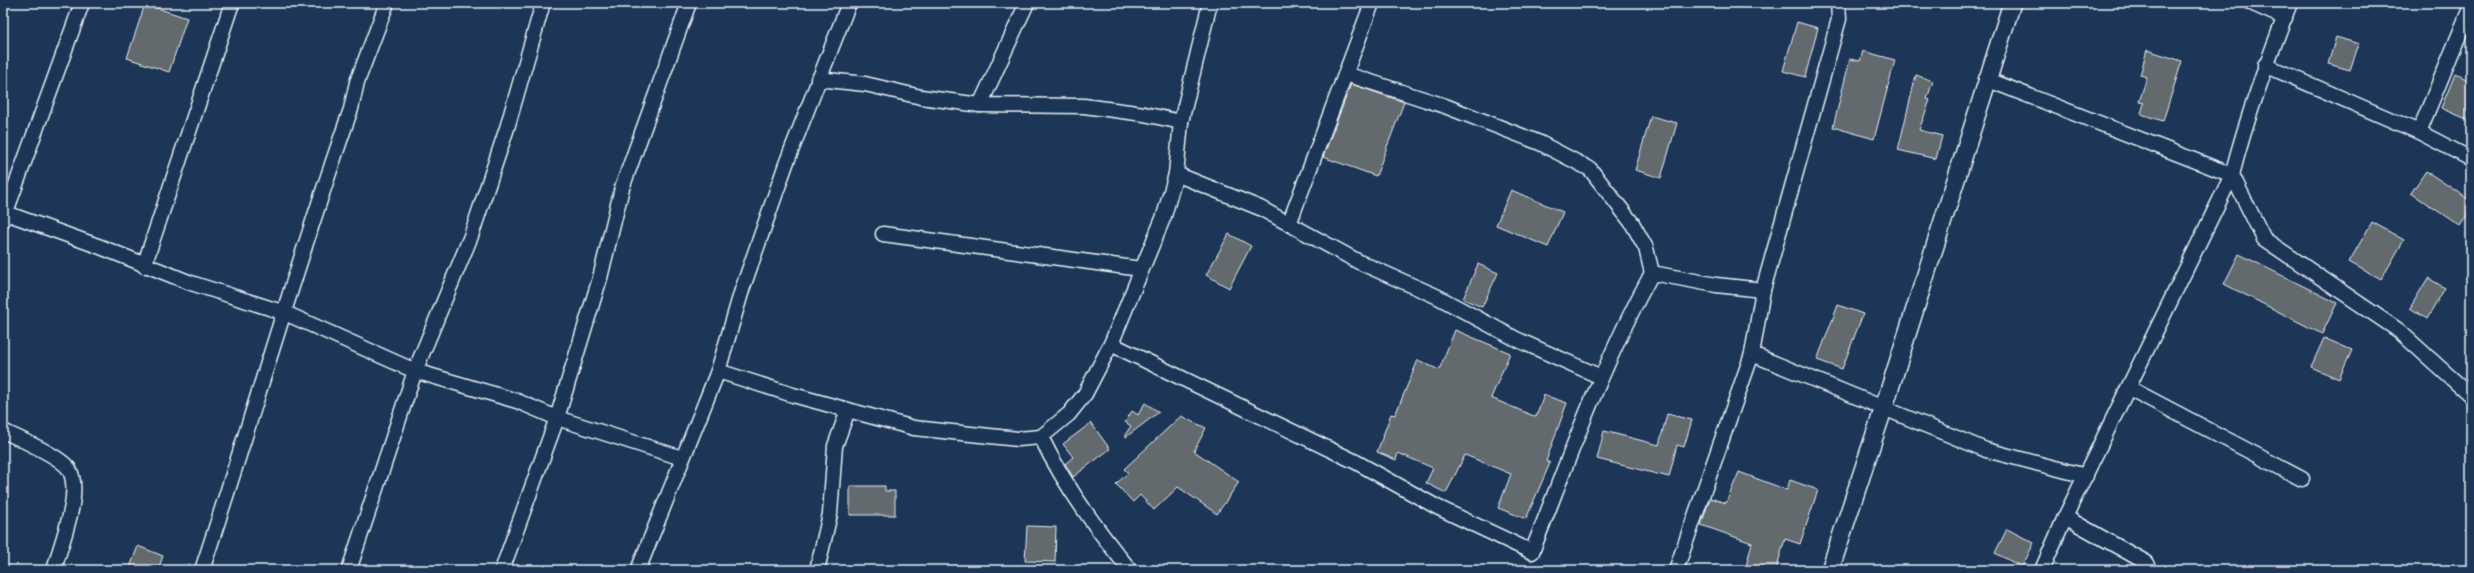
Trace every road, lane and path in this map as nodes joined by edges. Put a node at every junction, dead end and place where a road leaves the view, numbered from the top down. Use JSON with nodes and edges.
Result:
{"nodes":[{"id":1,"x":82,"y":3,"type":"edge"},
{"id":2,"x":232,"y":3,"type":"edge"},
{"id":3,"x":387,"y":3,"type":"edge"},
{"id":4,"x":543,"y":3,"type":"edge"},
{"id":5,"x":689,"y":3,"type":"edge"},
{"id":6,"x":849,"y":3,"type":"edge"},
{"id":7,"x":1027,"y":3,"type":"edge"},
{"id":8,"x":1210,"y":3,"type":"edge"},
{"id":9,"x":1372,"y":3,"type":"edge"},
{"id":10,"x":1838,"y":3,"type":"edge"},
{"id":11,"x":2012,"y":3,"type":"edge"},
{"id":12,"x":2251,"y":3,"type":"edge"},
{"id":13,"x":2290,"y":3,"type":"edge"},
{"id":14,"x":2471,"y":6,"type":"edge"},
{"id":15,"x":2284,"y":18,"type":"junction"},
{"id":16,"x":2265,"y":66,"type":"junction"},
{"id":17,"x":1346,"y":74,"type":"junction"},
{"id":18,"x":818,"y":79,"type":"junction"},
{"id":19,"x":1986,"y":79,"type":"junction"},
{"id":20,"x":980,"y":105,"type":"junction"},
{"id":21,"x":1181,"y":122,"type":"junction"},
{"id":22,"x":2419,"y":132,"type":"junction"},
{"id":23,"x":2471,"y":159,"type":"edge"},
{"id":24,"x":1176,"y":174,"type":"junction"},
{"id":25,"x":2232,"y":175,"type":"junction"},
{"id":26,"x":4,"y":215,"type":"edge"},
{"id":27,"x":1289,"y":224,"type":"junction"},
{"id":28,"x":883,"y":234,"type":"dead end"},
{"id":29,"x":144,"y":266,"type":"junction"},
{"id":30,"x":1141,"y":269,"type":"junction"},
{"id":31,"x":1652,"y":273,"type":"junction"},
{"id":32,"x":1763,"y":290,"type":"junction"},
{"id":33,"x":285,"y":313,"type":"junction"},
{"id":34,"x":1111,"y":344,"type":"junction"},
{"id":35,"x":1752,"y":354,"type":"junction"},
{"id":36,"x":416,"y":371,"type":"junction"},
{"id":37,"x":718,"y":371,"type":"junction"},
{"id":38,"x":1601,"y":376,"type":"junction"},
{"id":39,"x":2129,"y":388,"type":"junction"},
{"id":40,"x":2471,"y":396,"type":"edge"},
{"id":41,"x":848,"y":410,"type":"junction"},
{"id":42,"x":1883,"y":410,"type":"junction"},
{"id":43,"x":557,"y":418,"type":"junction"},
{"id":44,"x":3,"y":431,"type":"edge"},
{"id":45,"x":1041,"y":437,"type":"junction"},
{"id":46,"x":682,"y":458,"type":"junction"},
{"id":47,"x":2086,"y":476,"type":"junction"},
{"id":48,"x":2302,"y":479,"type":"dead end"},
{"id":49,"x":2065,"y":517,"type":"junction"},
{"id":50,"x":54,"y":570,"type":"edge"},
{"id":51,"x":202,"y":570,"type":"edge"},
{"id":52,"x":349,"y":570,"type":"edge"},
{"id":53,"x":502,"y":570,"type":"edge"},
{"id":54,"x":638,"y":570,"type":"edge"},
{"id":55,"x":817,"y":570,"type":"edge"},
{"id":56,"x":1130,"y":570,"type":"edge"},
{"id":57,"x":1676,"y":570,"type":"edge"},
{"id":58,"x":1830,"y":570,"type":"edge"},
{"id":59,"x":2042,"y":570,"type":"edge"},
{"id":60,"x":2150,"y":570,"type":"edge"}],
"edges":[{"from":1,"to":26,"type":"street"},
{"from":2,"to":29,"type":"street"},
{"from":3,"to":33,"type":"street"},
{"from":4,"to":36,"type":"street"},
{"from":5,"to":43,"type":"street"},
{"from":6,"to":18,"type":"street"},
{"from":7,"to":20,"type":"street"},
{"from":8,"to":21,"type":"street"},
{"from":9,"to":17,"type":"street"},
{"from":10,"to":32,"type":"street"},
{"from":11,"to":19,"type":"street"},
{"from":12,"to":15,"type":"street"},
{"from":13,"to":15,"type":"street"},
{"from":14,"to":22,"type":"street"},
{"from":15,"to":16,"type":"street"},
{"from":16,"to":22,"type":"street"},
{"from":16,"to":25,"type":"street"},
{"from":17,"to":27,"type":"street"},
{"from":17,"to":31,"type":"street"},
{"from":18,"to":20,"type":"street"},
{"from":18,"to":37,"type":"street"},
{"from":19,"to":25,"type":"street"},
{"from":19,"to":42,"type":"street"},
{"from":20,"to":21,"type":"street"},
{"from":21,"to":24,"type":"street"},
{"from":22,"to":23,"type":"street"},
{"from":24,"to":27,"type":"street"},
{"from":24,"to":30,"type":"street"},
{"from":25,"to":39,"type":"street"},
{"from":25,"to":40,"type":"street"},
{"from":26,"to":29,"type":"street"},
{"from":27,"to":38,"type":"street"},
{"from":28,"to":30,"type":"street"},
{"from":29,"to":33,"type":"street"},
{"from":30,"to":34,"type":"street"},
{"from":31,"to":32,"type":"street"},
{"from":31,"to":38,"type":"street"},
{"from":32,"to":35,"type":"street"},
{"from":33,"to":36,"type":"street"},
{"from":33,"to":51,"type":"street"},
{"from":34,"to":38,"type":"street"},
{"from":34,"to":45,"type":"street"},
{"from":35,"to":42,"type":"street"},
{"from":35,"to":57,"type":"street"},
{"from":36,"to":43,"type":"street"},
{"from":36,"to":52,"type":"street"},
{"from":37,"to":41,"type":"street"},
{"from":37,"to":46,"type":"street"},
{"from":39,"to":47,"type":"street"},
{"from":39,"to":48,"type":"street"},
{"from":41,"to":45,"type":"street"},
{"from":41,"to":55,"type":"street"},
{"from":42,"to":47,"type":"street"},
{"from":42,"to":58,"type":"street"},
{"from":43,"to":46,"type":"street"},
{"from":43,"to":53,"type":"street"},
{"from":44,"to":50,"type":"street"},
{"from":45,"to":56,"type":"street"},
{"from":46,"to":54,"type":"street"},
{"from":47,"to":49,"type":"street"},
{"from":49,"to":59,"type":"street"},
{"from":49,"to":60,"type":"street"}]}
